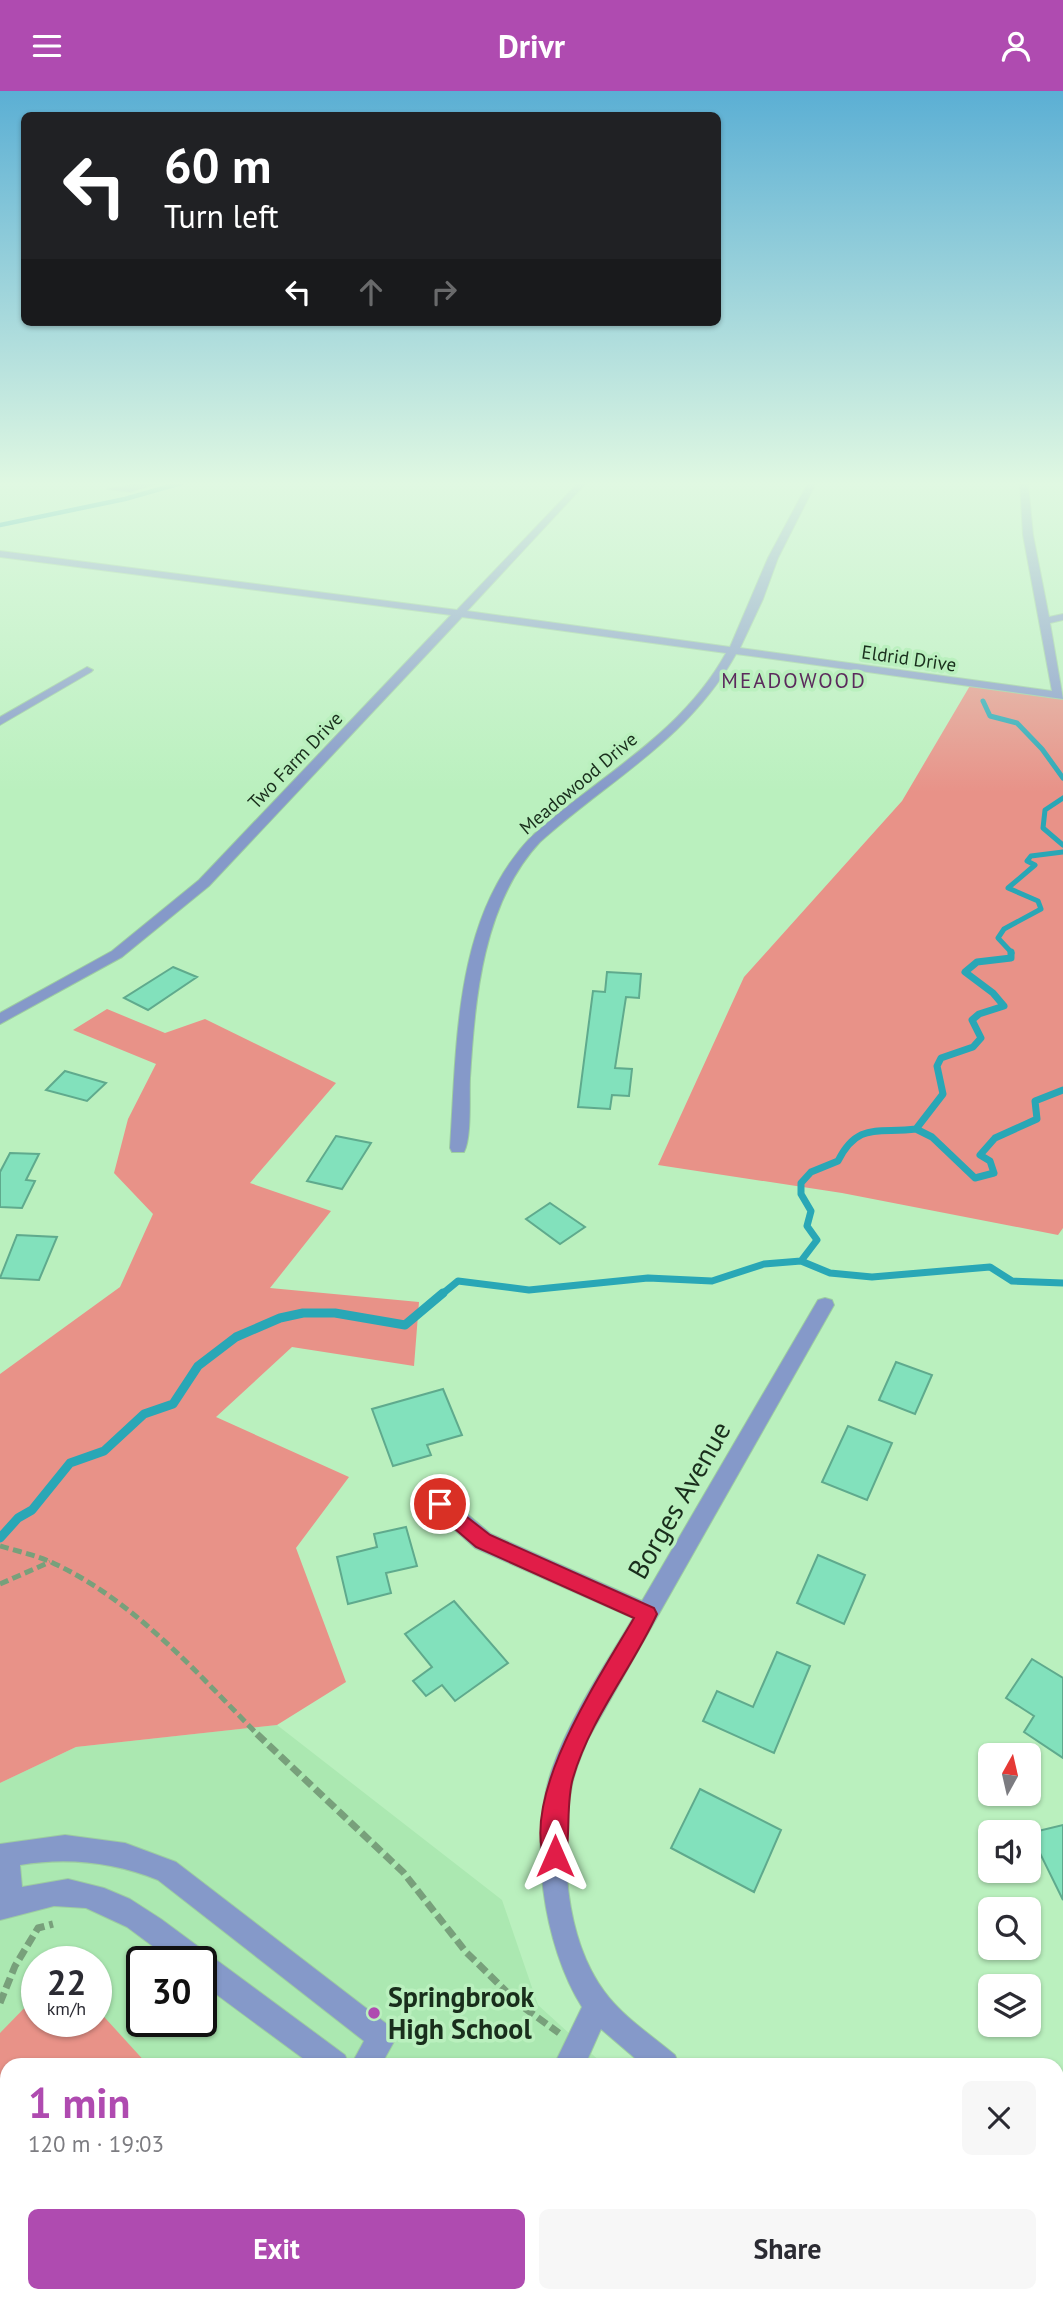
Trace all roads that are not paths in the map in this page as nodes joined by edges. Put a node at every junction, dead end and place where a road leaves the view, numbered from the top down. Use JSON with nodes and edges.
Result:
{"nodes":[{"id":1,"x":251,"y":586,"type":"edge"},
{"id":2,"x":483,"y":586,"type":"edge"},
{"id":3,"x":761,"y":586,"type":"edge"},
{"id":4,"x":1037,"y":586,"type":"edge"},
{"id":5,"x":458,"y":613,"type":"junction"},
{"id":6,"x":1063,"y":617,"type":"edge"},
{"id":7,"x":1043,"y":621,"type":"junction"},
{"id":8,"x":733,"y":651,"type":"junction"},
{"id":9,"x":87,"y":670,"type":"dead end"},
{"id":10,"x":1061,"y":696,"type":"edge"},
{"id":11,"x":0,"y":722,"type":"edge"},
{"id":12,"x":0,"y":1019,"type":"edge"},
{"id":13,"x":458,"y":1147,"type":"dead end"},
{"id":14,"x":825,"y":1305,"type":"dead end"},
{"id":15,"x":440,"y":1504,"type":"dead end"},
{"id":16,"x":647,"y":1614,"type":"junction"},
{"id":17,"x":4,"y":1856,"type":"edge"},
{"id":18,"x":5,"y":1905,"type":"edge"},
{"id":19,"x":175,"y":1946,"type":"edge"},
{"id":20,"x":217,"y":1978,"type":"edge"},
{"id":21,"x":597,"y":2004,"type":"junction"},
{"id":22,"x":573,"y":2057,"type":"edge"},
{"id":23,"x":326,"y":2058,"type":"edge"},
{"id":24,"x":374,"y":2058,"type":"edge"},
{"id":25,"x":657,"y":2058,"type":"edge"}],
"edges":[{"from":1,"to":5,"type":"street","name":"Eldrid Drive"},
{"from":2,"to":5,"type":"street","name":"Two Farm Drive"},
{"from":3,"to":8,"type":"street","name":"Meadowood Drive"},
{"from":4,"to":7,"type":"street"},
{"from":5,"to":8,"type":"street","name":"Eldrid Drive"},
{"from":5,"to":12,"type":"street","name":"Two Farm Drive"},
{"from":6,"to":7,"type":"street"},
{"from":7,"to":10,"type":"street"},
{"from":8,"to":10,"type":"street","name":"Eldrid Drive"},
{"from":8,"to":13,"type":"street","name":"Meadowood Drive"},
{"from":9,"to":11,"type":"street"},
{"from":14,"to":16,"type":"street","name":"Borges Avenue"},
{"from":15,"to":16,"type":"street"},
{"from":16,"to":21,"type":"street","name":"Borges Avenue"},
{"from":17,"to":18,"type":"street"},
{"from":17,"to":24,"type":"street"},
{"from":18,"to":19,"type":"street"},
{"from":20,"to":23,"type":"street"},
{"from":21,"to":22,"type":"street"},
{"from":21,"to":25,"type":"street","name":"Borges Avenue"}]}
